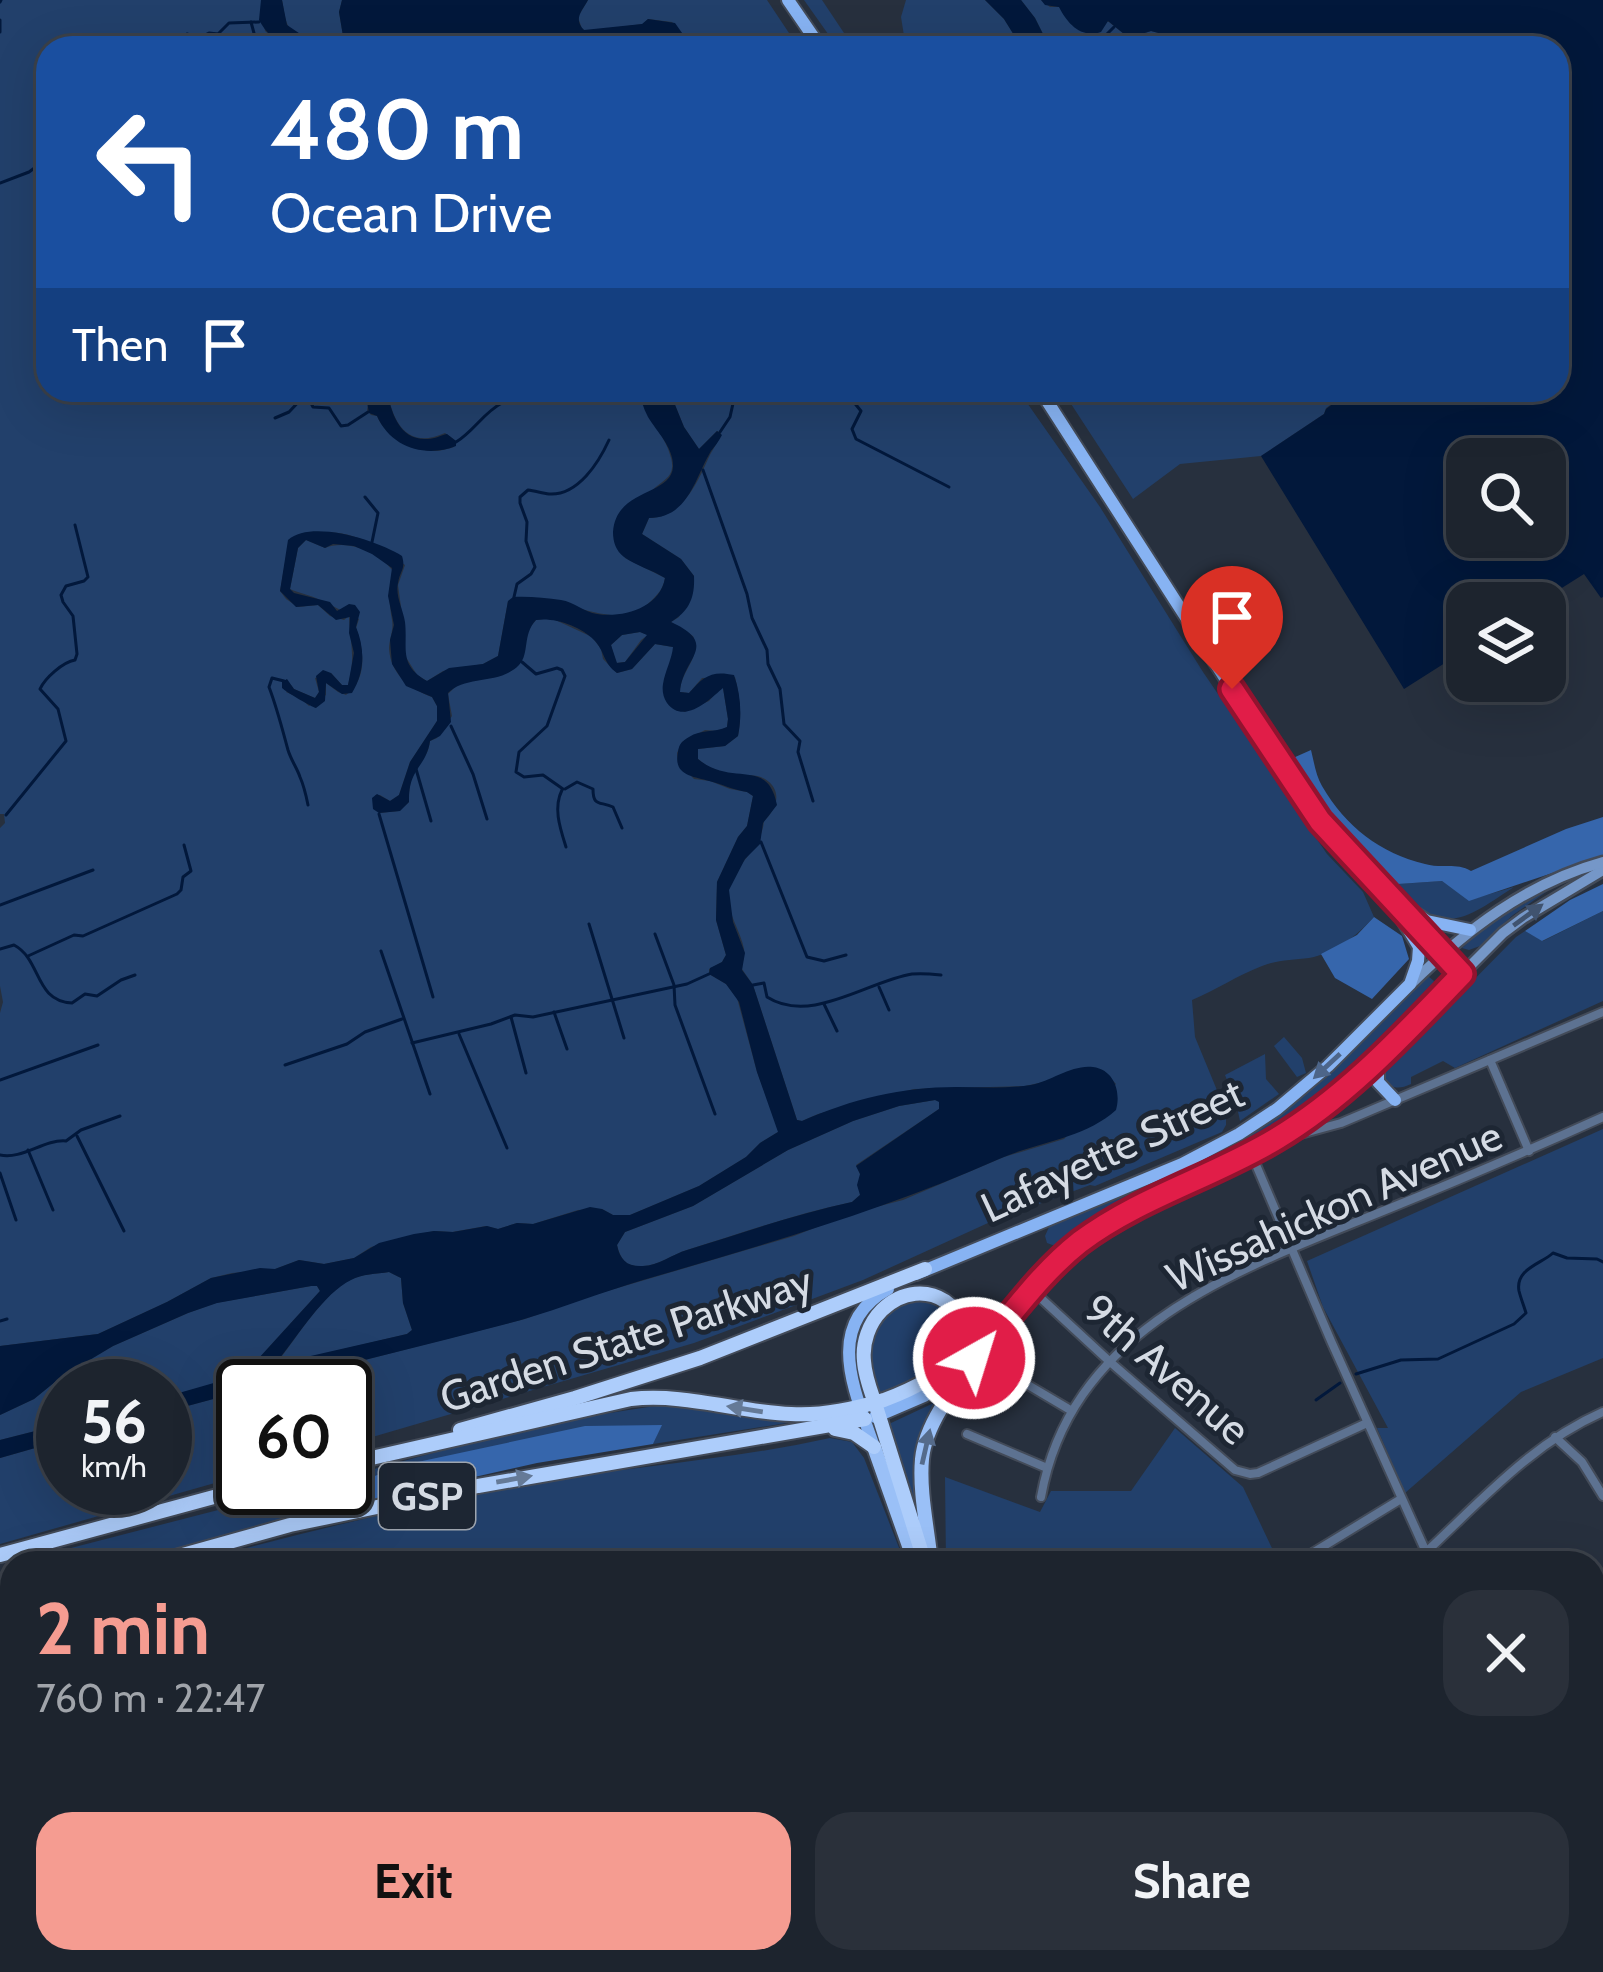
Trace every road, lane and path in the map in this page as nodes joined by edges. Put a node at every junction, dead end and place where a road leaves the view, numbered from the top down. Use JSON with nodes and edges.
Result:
{"nodes":[{"id":1,"x":788,"y":0,"type":"edge"},
{"id":2,"x":812,"y":36,"type":"edge"},
{"id":3,"x":1048,"y":402,"type":"edge"},
{"id":4,"x":1603,"y":866,"type":"edge"},
{"id":5,"x":1389,"y":897,"type":"junction"},
{"id":6,"x":1470,"y":930,"type":"junction"},
{"id":7,"x":1442,"y":953,"type":"junction"},
{"id":8,"x":1462,"y":974,"type":"junction"},
{"id":9,"x":1410,"y":984,"type":"junction"},
{"id":10,"x":1603,"y":1012,"type":"edge"},
{"id":11,"x":1379,"y":1058,"type":"junction"},
{"id":12,"x":1490,"y":1060,"type":"junction"},
{"id":13,"x":1395,"y":1100,"type":"junction"},
{"id":14,"x":1603,"y":1117,"type":"edge"},
{"id":15,"x":1273,"y":1141,"type":"junction"},
{"id":16,"x":1529,"y":1150,"type":"junction"},
{"id":17,"x":1251,"y":1153,"type":"junction"},
{"id":18,"x":1292,"y":1248,"type":"junction"},
{"id":19,"x":925,"y":1269,"type":"junction"},
{"id":20,"x":1031,"y":1289,"type":"junction"},
{"id":21,"x":992,"y":1337,"type":"junction"},
{"id":22,"x":1109,"y":1361,"type":"junction"},
{"id":23,"x":1001,"y":1369,"type":"dead end"},
{"id":24,"x":870,"y":1411,"type":"junction"},
{"id":25,"x":1072,"y":1411,"type":"junction"},
{"id":26,"x":1603,"y":1412,"type":"edge"},
{"id":27,"x":1367,"y":1423,"type":"junction"},
{"id":28,"x":824,"y":1427,"type":"junction"},
{"id":29,"x":967,"y":1434,"type":"dead end"},
{"id":30,"x":1555,"y":1437,"type":"junction"},
{"id":31,"x":874,"y":1447,"type":"junction"},
{"id":32,"x":372,"y":1454,"type":"edge"},
{"id":33,"x":372,"y":1456,"type":"edge"},
{"id":34,"x":1047,"y":1468,"type":"junction"},
{"id":35,"x":216,"y":1496,"type":"edge"},
{"id":36,"x":1603,"y":1496,"type":"edge"},
{"id":37,"x":1041,"y":1497,"type":"dead end"},
{"id":38,"x":1401,"y":1499,"type":"junction"},
{"id":39,"x":15,"y":1551,"type":"edge"},
{"id":40,"x":198,"y":1551,"type":"edge"},
{"id":41,"x":911,"y":1551,"type":"edge"},
{"id":42,"x":923,"y":1551,"type":"edge"},
{"id":43,"x":927,"y":1551,"type":"edge"},
{"id":44,"x":1319,"y":1551,"type":"edge"},
{"id":45,"x":1424,"y":1551,"type":"edge"},
{"id":46,"x":1427,"y":1551,"type":"edge"}],
"edges":[{"from":1,"to":2,"type":"main road"},
{"from":3,"to":5,"type":"main road"},
{"from":4,"to":6,"type":"main road","name":"Lafayette Street"},
{"from":8,"to":4,"type":"main road","name":"Lafayette Street","one_way":true},
{"from":5,"to":6,"type":"main road"},
{"from":5,"to":7,"type":"main road"},
{"from":5,"to":9,"type":"main road"},
{"from":6,"to":7,"type":"main road","name":"Lafayette Street"},
{"from":7,"to":8,"type":"main road"},
{"from":7,"to":9,"type":"main road","name":"Lafayette Street"},
{"from":8,"to":11,"type":"main road","name":"Lafayette Street"},
{"from":9,"to":19,"type":"main road","name":"Lafayette Street","one_way":true},
{"from":10,"to":12,"type":"street"},
{"from":11,"to":13,"type":"main road"},
{"from":11,"to":15,"type":"main road","name":"Lafayette Street"},
{"from":12,"to":13,"type":"street"},
{"from":12,"to":16,"type":"street"},
{"from":13,"to":15,"type":"street"},
{"from":14,"to":16,"type":"street","name":"Wissahickon Avenue"},
{"from":15,"to":17,"type":"main road","name":"Lafayette Street"},
{"from":16,"to":18,"type":"street","name":"Wissahickon Avenue"},
{"from":17,"to":18,"type":"street"},
{"from":17,"to":20,"type":"main road","name":"Lafayette Street"},
{"from":18,"to":22,"type":"street","name":"Wissahickon Avenue"},
{"from":18,"to":27,"type":"street"},
{"from":19,"to":24,"type":"main road","name":"Lafayette Street"},
{"from":19,"to":32,"type":"highway","name":"Garden State Parkway","number":"GSP"},
{"from":20,"to":21,"type":"main road","name":"Lafayette Street"},
{"from":20,"to":22,"type":"street","name":"9th Avenue"},
{"from":21,"to":24,"type":"main road","number":"GSP"},
{"from":43,"to":21,"type":"highway","one_way":true},
{"from":22,"to":25,"type":"street","name":"Wissahickon Avenue"},
{"from":22,"to":27,"type":"street","name":"9th Avenue"},
{"from":23,"to":25,"type":"street"},
{"from":24,"to":24,"type":"highway"},
{"from":24,"to":28,"type":"highway","number":"GSP"},
{"from":24,"to":31,"type":"main road"},
{"from":24,"to":33,"type":"highway","one_way":true},
{"from":24,"to":42,"type":"highway"},
{"from":25,"to":34,"type":"street","name":"Wissahickon Avenue"},
{"from":26,"to":30,"type":"street"},
{"from":27,"to":38,"type":"street"},
{"from":28,"to":31,"type":"highway"},
{"from":40,"to":28,"type":"highway","number":"GSP","one_way":true},
{"from":29,"to":34,"type":"street"},
{"from":30,"to":36,"type":"street"},
{"from":30,"to":46,"type":"street"},
{"from":31,"to":41,"type":"highway"},
{"from":34,"to":37,"type":"street","name":"Wissahickon Avenue"},
{"from":35,"to":39,"type":"highway"},
{"from":38,"to":44,"type":"street"},
{"from":38,"to":45,"type":"street"}]}
